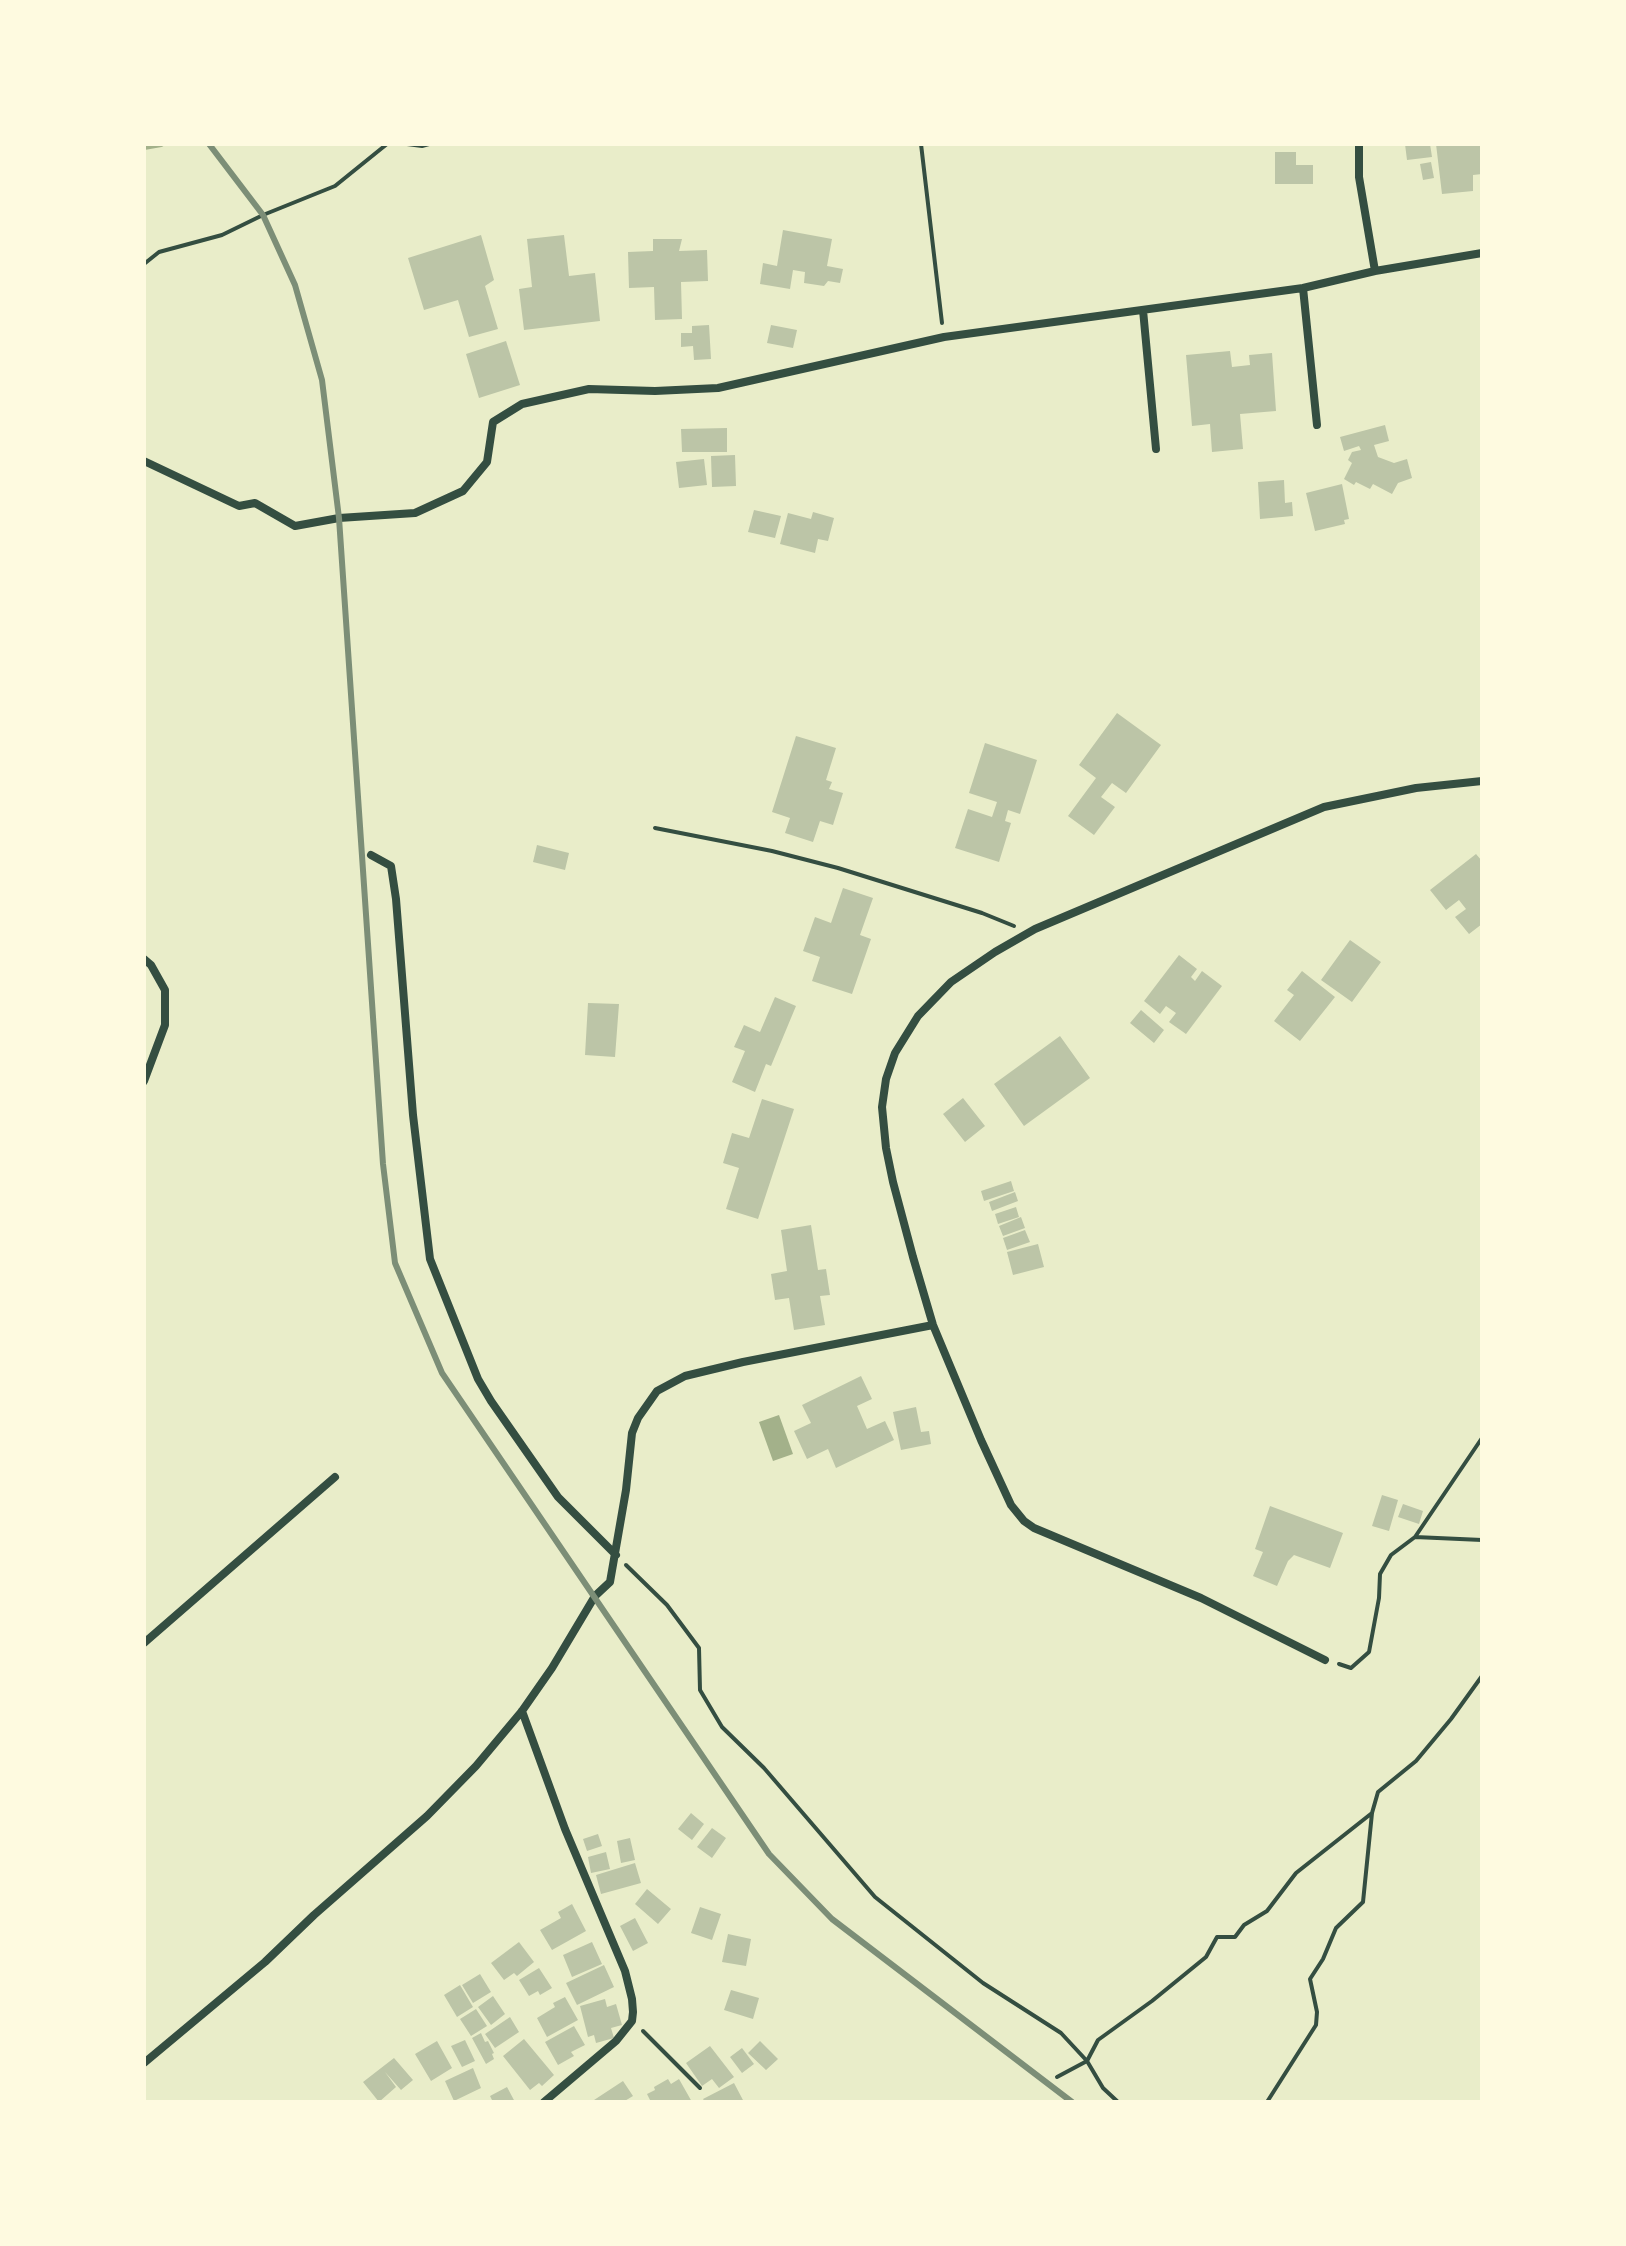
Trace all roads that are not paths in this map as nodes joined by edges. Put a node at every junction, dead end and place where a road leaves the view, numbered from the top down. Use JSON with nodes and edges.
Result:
{"nodes":[{"id":1,"x":1359,"y":144,"type":"edge"},
{"id":2,"x":1482,"y":253,"type":"edge"},
{"id":3,"x":1375,"y":271,"type":"junction"},
{"id":4,"x":1303,"y":288,"type":"junction"},
{"id":5,"x":1143,"y":310,"type":"junction"},
{"id":6,"x":1317,"y":425,"type":"dead end"},
{"id":7,"x":1156,"y":449,"type":"dead end"},
{"id":8,"x":144,"y":461,"type":"edge"},
{"id":9,"x":1482,"y":781,"type":"edge"},
{"id":10,"x":371,"y":855,"type":"dead end"},
{"id":11,"x":144,"y":959,"type":"edge"},
{"id":12,"x":144,"y":1081,"type":"edge"},
{"id":13,"x":933,"y":1325,"type":"junction"},
{"id":14,"x":335,"y":1477,"type":"dead end"},
{"id":15,"x":616,"y":1555,"type":"junction"},
{"id":16,"x":144,"y":1643,"type":"edge"},
{"id":17,"x":1325,"y":1660,"type":"road end"},
{"id":18,"x":522,"y":1711,"type":"junction"},
{"id":19,"x":144,"y":2063,"type":"edge"},
{"id":20,"x":544,"y":2102,"type":"edge"}],
"edges":[{"from":1,"to":3,"type":"street"},
{"from":2,"to":3,"type":"street"},
{"from":3,"to":4,"type":"street"},
{"from":4,"to":5,"type":"street"},
{"from":4,"to":6,"type":"street"},
{"from":5,"to":7,"type":"street"},
{"from":5,"to":8,"type":"street"},
{"from":9,"to":13,"type":"street"},
{"from":10,"to":15,"type":"street"},
{"from":11,"to":12,"type":"street"},
{"from":13,"to":15,"type":"street"},
{"from":13,"to":17,"type":"street"},
{"from":14,"to":16,"type":"street"},
{"from":15,"to":18,"type":"street"},
{"from":18,"to":19,"type":"street"},
{"from":18,"to":20,"type":"street"}]}
